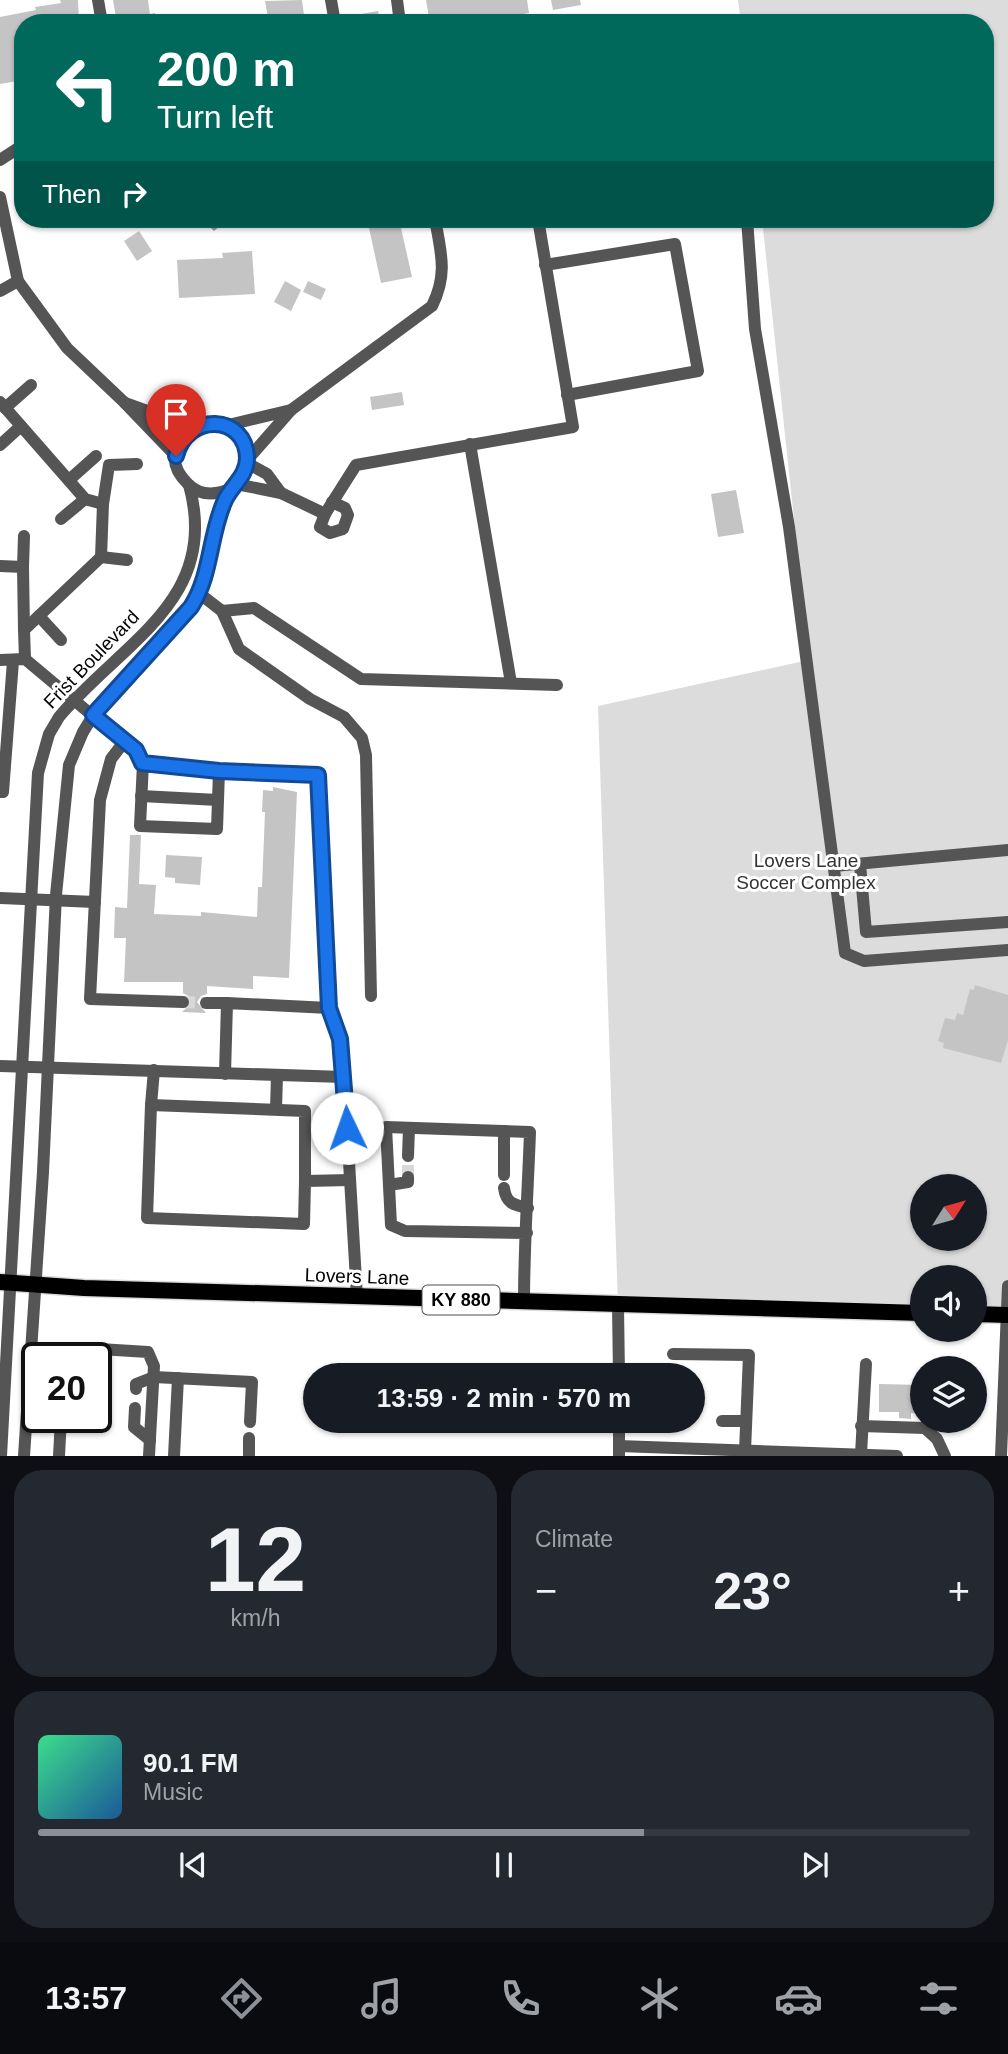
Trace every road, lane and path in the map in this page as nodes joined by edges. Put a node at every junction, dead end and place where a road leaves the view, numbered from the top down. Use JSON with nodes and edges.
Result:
{"nodes":[{"id":1,"x":0,"y":197,"type":"edge"},
{"id":2,"x":437,"y":228,"type":"edge"},
{"id":3,"x":539,"y":228,"type":"edge"},
{"id":4,"x":748,"y":228,"type":"edge"},
{"id":5,"x":545,"y":265,"type":"junction"},
{"id":6,"x":18,"y":281,"type":"junction"},
{"id":7,"x":0,"y":291,"type":"edge"},
{"id":8,"x":31,"y":385,"type":"dead end"},
{"id":9,"x":567,"y":395,"type":"junction"},
{"id":10,"x":125,"y":403,"type":"junction"},
{"id":11,"x":3,"y":405,"type":"edge"},
{"id":12,"x":291,"y":410,"type":"junction"},
{"id":13,"x":203,"y":424,"type":"junction"},
{"id":14,"x":21,"y":426,"type":"junction"},
{"id":15,"x":224,"y":426,"type":"junction"},
{"id":16,"x":470,"y":444,"type":"junction"},
{"id":17,"x":0,"y":445,"type":"edge"},
{"id":18,"x":96,"y":456,"type":"dead end"},
{"id":19,"x":176,"y":456,"type":"junction"},
{"id":20,"x":247,"y":461,"type":"junction"},
{"id":21,"x":137,"y":464,"type":"dead end"},
{"id":22,"x":69,"y":480,"type":"junction"},
{"id":23,"x":189,"y":485,"type":"junction"},
{"id":24,"x":234,"y":486,"type":"junction"},
{"id":25,"x":281,"y":493,"type":"junction"},
{"id":26,"x":85,"y":499,"type":"junction"},
{"id":27,"x":332,"y":502,"type":"junction"},
{"id":28,"x":103,"y":504,"type":"junction"},
{"id":29,"x":325,"y":514,"type":"junction"},
{"id":30,"x":61,"y":519,"type":"dead end"},
{"id":31,"x":24,"y":536,"type":"dead end"},
{"id":32,"x":101,"y":557,"type":"junction"},
{"id":33,"x":127,"y":560,"type":"dead end"},
{"id":34,"x":0,"y":566,"type":"edge"},
{"id":35,"x":23,"y":567,"type":"junction"},
{"id":36,"x":200,"y":594,"type":"junction"},
{"id":37,"x":222,"y":611,"type":"junction"},
{"id":38,"x":38,"y":616,"type":"junction"},
{"id":39,"x":24,"y":630,"type":"junction"},
{"id":40,"x":61,"y":640,"type":"dead end"},
{"id":41,"x":13,"y":660,"type":"edge"},
{"id":42,"x":511,"y":683,"type":"junction"},
{"id":43,"x":557,"y":685,"type":"dead end"},
{"id":44,"x":73,"y":700,"type":"junction"},
{"id":45,"x":93,"y":715,"type":"junction"},
{"id":46,"x":124,"y":741,"type":"junction"},
{"id":47,"x":142,"y":763,"type":"junction"},
{"id":48,"x":219,"y":771,"type":"junction"},
{"id":49,"x":0,"y":792,"type":"edge"},
{"id":50,"x":141,"y":796,"type":"junction"},
{"id":51,"x":218,"y":800,"type":"junction"},
{"id":52,"x":1008,"y":850,"type":"edge"},
{"id":53,"x":860,"y":864,"type":"junction"},
{"id":54,"x":834,"y":866,"type":"junction"},
{"id":55,"x":0,"y":898,"type":"edge"},
{"id":56,"x":29,"y":900,"type":"junction"},
{"id":57,"x":55,"y":901,"type":"junction"},
{"id":58,"x":95,"y":902,"type":"junction"},
{"id":59,"x":1008,"y":922,"type":"edge"},
{"id":60,"x":1008,"y":950,"type":"edge"},
{"id":61,"x":371,"y":996,"type":"dead end"},
{"id":62,"x":183,"y":1002,"type":"tunnel mouth"},
{"id":63,"x":206,"y":1003,"type":"tunnel mouth"},
{"id":64,"x":227,"y":1003,"type":"junction"},
{"id":65,"x":329,"y":1008,"type":"junction"},
{"id":66,"x":0,"y":1066,"type":"edge"},
{"id":67,"x":20,"y":1067,"type":"junction"},
{"id":68,"x":47,"y":1068,"type":"junction"},
{"id":69,"x":154,"y":1070,"type":"junction"},
{"id":70,"x":225,"y":1073,"type":"junction"},
{"id":71,"x":277,"y":1075,"type":"junction"},
{"id":72,"x":344,"y":1077,"type":"junction"},
{"id":73,"x":151,"y":1105,"type":"junction"},
{"id":74,"x":276,"y":1109,"type":"junction"},
{"id":75,"x":409,"y":1128,"type":"junction"},
{"id":76,"x":504,"y":1131,"type":"junction"},
{"id":77,"x":408,"y":1156,"type":"tunnel mouth"},
{"id":78,"x":504,"y":1174,"type":"dead end"},
{"id":79,"x":408,"y":1177,"type":"dead end"},
{"id":80,"x":350,"y":1180,"type":"junction"},
{"id":81,"x":305,"y":1181,"type":"junction"},
{"id":82,"x":389,"y":1185,"type":"junction"},
{"id":83,"x":504,"y":1188,"type":"dead end"},
{"id":84,"x":528,"y":1209,"type":"junction"},
{"id":85,"x":527,"y":1233,"type":"junction"},
{"id":86,"x":4,"y":1282,"type":"edge"},
{"id":87,"x":35,"y":1285,"type":"junction"},
{"id":88,"x":1008,"y":1286,"type":"edge"},
{"id":89,"x":357,"y":1297,"type":"junction"},
{"id":90,"x":524,"y":1302,"type":"junction"},
{"id":91,"x":618,"y":1306,"type":"junction"},
{"id":92,"x":910,"y":1313,"type":"edge"},
{"id":93,"x":987,"y":1314,"type":"edge"},
{"id":94,"x":1007,"y":1315,"type":"edge"},
{"id":95,"x":34,"y":1342,"type":"edge"},
{"id":96,"x":112,"y":1350,"type":"edge"},
{"id":97,"x":674,"y":1354,"type":"dead end"},
{"id":98,"x":3,"y":1362,"type":"edge"},
{"id":99,"x":619,"y":1363,"type":"edge"},
{"id":100,"x":866,"y":1364,"type":"dead end"},
{"id":101,"x":153,"y":1377,"type":"junction"},
{"id":102,"x":178,"y":1378,"type":"junction"},
{"id":103,"x":136,"y":1389,"type":"dead end"},
{"id":104,"x":135,"y":1408,"type":"dead end"},
{"id":105,"x":722,"y":1421,"type":"dead end"},
{"id":106,"x":746,"y":1421,"type":"junction"},
{"id":107,"x":250,"y":1422,"type":"dead end"},
{"id":108,"x":861,"y":1426,"type":"junction"},
{"id":109,"x":28,"y":1433,"type":"edge"},
{"id":110,"x":60,"y":1433,"type":"edge"},
{"id":111,"x":619,"y":1433,"type":"edge"},
{"id":112,"x":249,"y":1438,"type":"dead end"},
{"id":113,"x":150,"y":1440,"type":"junction"},
{"id":114,"x":619,"y":1451,"type":"edge"},
{"id":115,"x":745,"y":1451,"type":"junction"},
{"id":116,"x":861,"y":1454,"type":"edge"},
{"id":117,"x":1,"y":1455,"type":"edge"},
{"id":118,"x":24,"y":1455,"type":"edge"},
{"id":119,"x":59,"y":1455,"type":"edge"},
{"id":120,"x":149,"y":1455,"type":"edge"},
{"id":121,"x":174,"y":1455,"type":"edge"},
{"id":122,"x":249,"y":1455,"type":"edge"},
{"id":123,"x":897,"y":1455,"type":"edge"},
{"id":124,"x":944,"y":1455,"type":"edge"},
{"id":125,"x":1001,"y":1455,"type":"edge"}],
"edges":[{"from":1,"to":6,"type":"street"},
{"from":2,"to":12,"type":"street"},
{"from":3,"to":5,"type":"street"},
{"from":4,"to":54,"type":"street"},
{"from":5,"to":9,"type":"street"},
{"from":5,"to":9,"type":"street"},
{"from":6,"to":7,"type":"street"},
{"from":6,"to":10,"type":"street","name":"Frist Boulevard"},
{"from":8,"to":11,"type":"street"},
{"from":9,"to":16,"type":"street"},
{"from":10,"to":13,"type":"street"},
{"from":10,"to":19,"type":"street","name":"Frist Boulevard"},
{"from":11,"to":14,"type":"street"},
{"from":12,"to":15,"type":"street"},
{"from":12,"to":20,"type":"street","name":"Frist Boulevard"},
{"from":13,"to":15,"type":"street"},
{"from":13,"to":19,"type":"street"},
{"from":14,"to":17,"type":"street"},
{"from":14,"to":22,"type":"street"},
{"from":15,"to":20,"type":"street"},
{"from":16,"to":27,"type":"street"},
{"from":16,"to":42,"type":"street"},
{"from":18,"to":22,"type":"street"},
{"from":19,"to":23,"type":"street","name":"Frist Boulevard"},
{"from":20,"to":24,"type":"street","name":"Frist Boulevard"},
{"from":20,"to":25,"type":"street"},
{"from":21,"to":28,"type":"street"},
{"from":22,"to":26,"type":"street"},
{"from":23,"to":24,"type":"street"},
{"from":23,"to":44,"type":"street","name":"Frist Boulevard"},
{"from":24,"to":25,"type":"street"},
{"from":24,"to":36,"type":"street","name":"Frist Boulevard"},
{"from":25,"to":29,"type":"street"},
{"from":26,"to":28,"type":"street"},
{"from":26,"to":30,"type":"street"},
{"from":27,"to":29,"type":"street"},
{"from":27,"to":29,"type":"street"},
{"from":28,"to":32,"type":"street"},
{"from":31,"to":35,"type":"street"},
{"from":32,"to":33,"type":"street"},
{"from":32,"to":38,"type":"street"},
{"from":34,"to":35,"type":"street"},
{"from":35,"to":39,"type":"street"},
{"from":36,"to":37,"type":"street"},
{"from":36,"to":45,"type":"street","name":"Frist Boulevard"},
{"from":37,"to":42,"type":"street"},
{"from":37,"to":61,"type":"street"},
{"from":38,"to":39,"type":"street"},
{"from":38,"to":40,"type":"street"},
{"from":39,"to":41,"type":"street"},
{"from":41,"to":44,"type":"street"},
{"from":41,"to":49,"type":"street"},
{"from":42,"to":43,"type":"street"},
{"from":44,"to":45,"type":"street"},
{"from":44,"to":56,"type":"street","name":"Frist Boulevard"},
{"from":45,"to":46,"type":"street"},
{"from":45,"to":57,"type":"street","name":"Frist Boulevard"},
{"from":46,"to":47,"type":"street"},
{"from":46,"to":58,"type":"street"},
{"from":47,"to":48,"type":"street"},
{"from":47,"to":50,"type":"street"},
{"from":48,"to":51,"type":"street"},
{"from":48,"to":65,"type":"street"},
{"from":50,"to":51,"type":"street"},
{"from":50,"to":51,"type":"street"},
{"from":52,"to":53,"type":"street"},
{"from":53,"to":54,"type":"street"},
{"from":53,"to":59,"type":"street"},
{"from":54,"to":60,"type":"street"},
{"from":55,"to":56,"type":"street"},
{"from":56,"to":57,"type":"street"},
{"from":56,"to":67,"type":"street","name":"Frist Boulevard"},
{"from":57,"to":58,"type":"street"},
{"from":57,"to":68,"type":"street","name":"Frist Boulevard"},
{"from":58,"to":62,"type":"street"},
{"from":63,"to":64,"type":"street"},
{"from":64,"to":65,"type":"street"},
{"from":64,"to":70,"type":"street"},
{"from":65,"to":72,"type":"street"},
{"from":66,"to":67,"type":"street"},
{"from":67,"to":68,"type":"street"},
{"from":67,"to":86,"type":"street","name":"Frist Boulevard"},
{"from":68,"to":69,"type":"street"},
{"from":68,"to":87,"type":"street","name":"Frist Boulevard"},
{"from":69,"to":70,"type":"street"},
{"from":69,"to":73,"type":"street"},
{"from":70,"to":71,"type":"street"},
{"from":71,"to":72,"type":"street"},
{"from":71,"to":74,"type":"street"},
{"from":72,"to":80,"type":"street"},
{"from":73,"to":74,"type":"street"},
{"from":73,"to":81,"type":"street"},
{"from":74,"to":81,"type":"street"},
{"from":75,"to":76,"type":"street"},
{"from":75,"to":77,"type":"street"},
{"from":75,"to":82,"type":"street"},
{"from":76,"to":78,"type":"street"},
{"from":76,"to":84,"type":"street"},
{"from":79,"to":82,"type":"street"},
{"from":80,"to":81,"type":"street"},
{"from":80,"to":89,"type":"street"},
{"from":82,"to":85,"type":"street"},
{"from":83,"to":84,"type":"street"},
{"from":84,"to":85,"type":"street"},
{"from":85,"to":90,"type":"street"},
{"from":86,"to":87,"type":"main road","name":"Lovers Lane","number":"KY 880"},
{"from":86,"to":98,"type":"street","name":"Frist Boulevard"},
{"from":87,"to":89,"type":"main road","name":"Lovers Lane","number":"KY 880"},
{"from":87,"to":95,"type":"street","name":"Frist Boulevard"},
{"from":88,"to":94,"type":"street"},
{"from":89,"to":90,"type":"main road","name":"Lovers Lane","number":"KY 880"},
{"from":90,"to":91,"type":"main road","name":"Lovers Lane","number":"KY 880"},
{"from":91,"to":92,"type":"main road","name":"Lovers Lane","number":"KY 880"},
{"from":91,"to":99,"type":"street"},
{"from":93,"to":94,"type":"main road"},
{"from":94,"to":125,"type":"street"},
{"from":96,"to":101,"type":"street"},
{"from":97,"to":106,"type":"street"},
{"from":98,"to":117,"type":"street","name":"Frist Boulevard"},
{"from":100,"to":108,"type":"street"},
{"from":101,"to":102,"type":"street"},
{"from":101,"to":103,"type":"street"},
{"from":101,"to":113,"type":"street"},
{"from":102,"to":107,"type":"street"},
{"from":102,"to":121,"type":"street"},
{"from":104,"to":113,"type":"street"},
{"from":105,"to":106,"type":"street"},
{"from":106,"to":115,"type":"street"},
{"from":108,"to":116,"type":"street"},
{"from":108,"to":124,"type":"street"},
{"from":109,"to":118,"type":"street","name":"Frist Boulevard"},
{"from":110,"to":119,"type":"street"},
{"from":111,"to":114,"type":"street"},
{"from":112,"to":122,"type":"street"},
{"from":113,"to":120,"type":"street"},
{"from":114,"to":115,"type":"street"},
{"from":115,"to":116,"type":"street"},
{"from":116,"to":123,"type":"street"}]}
